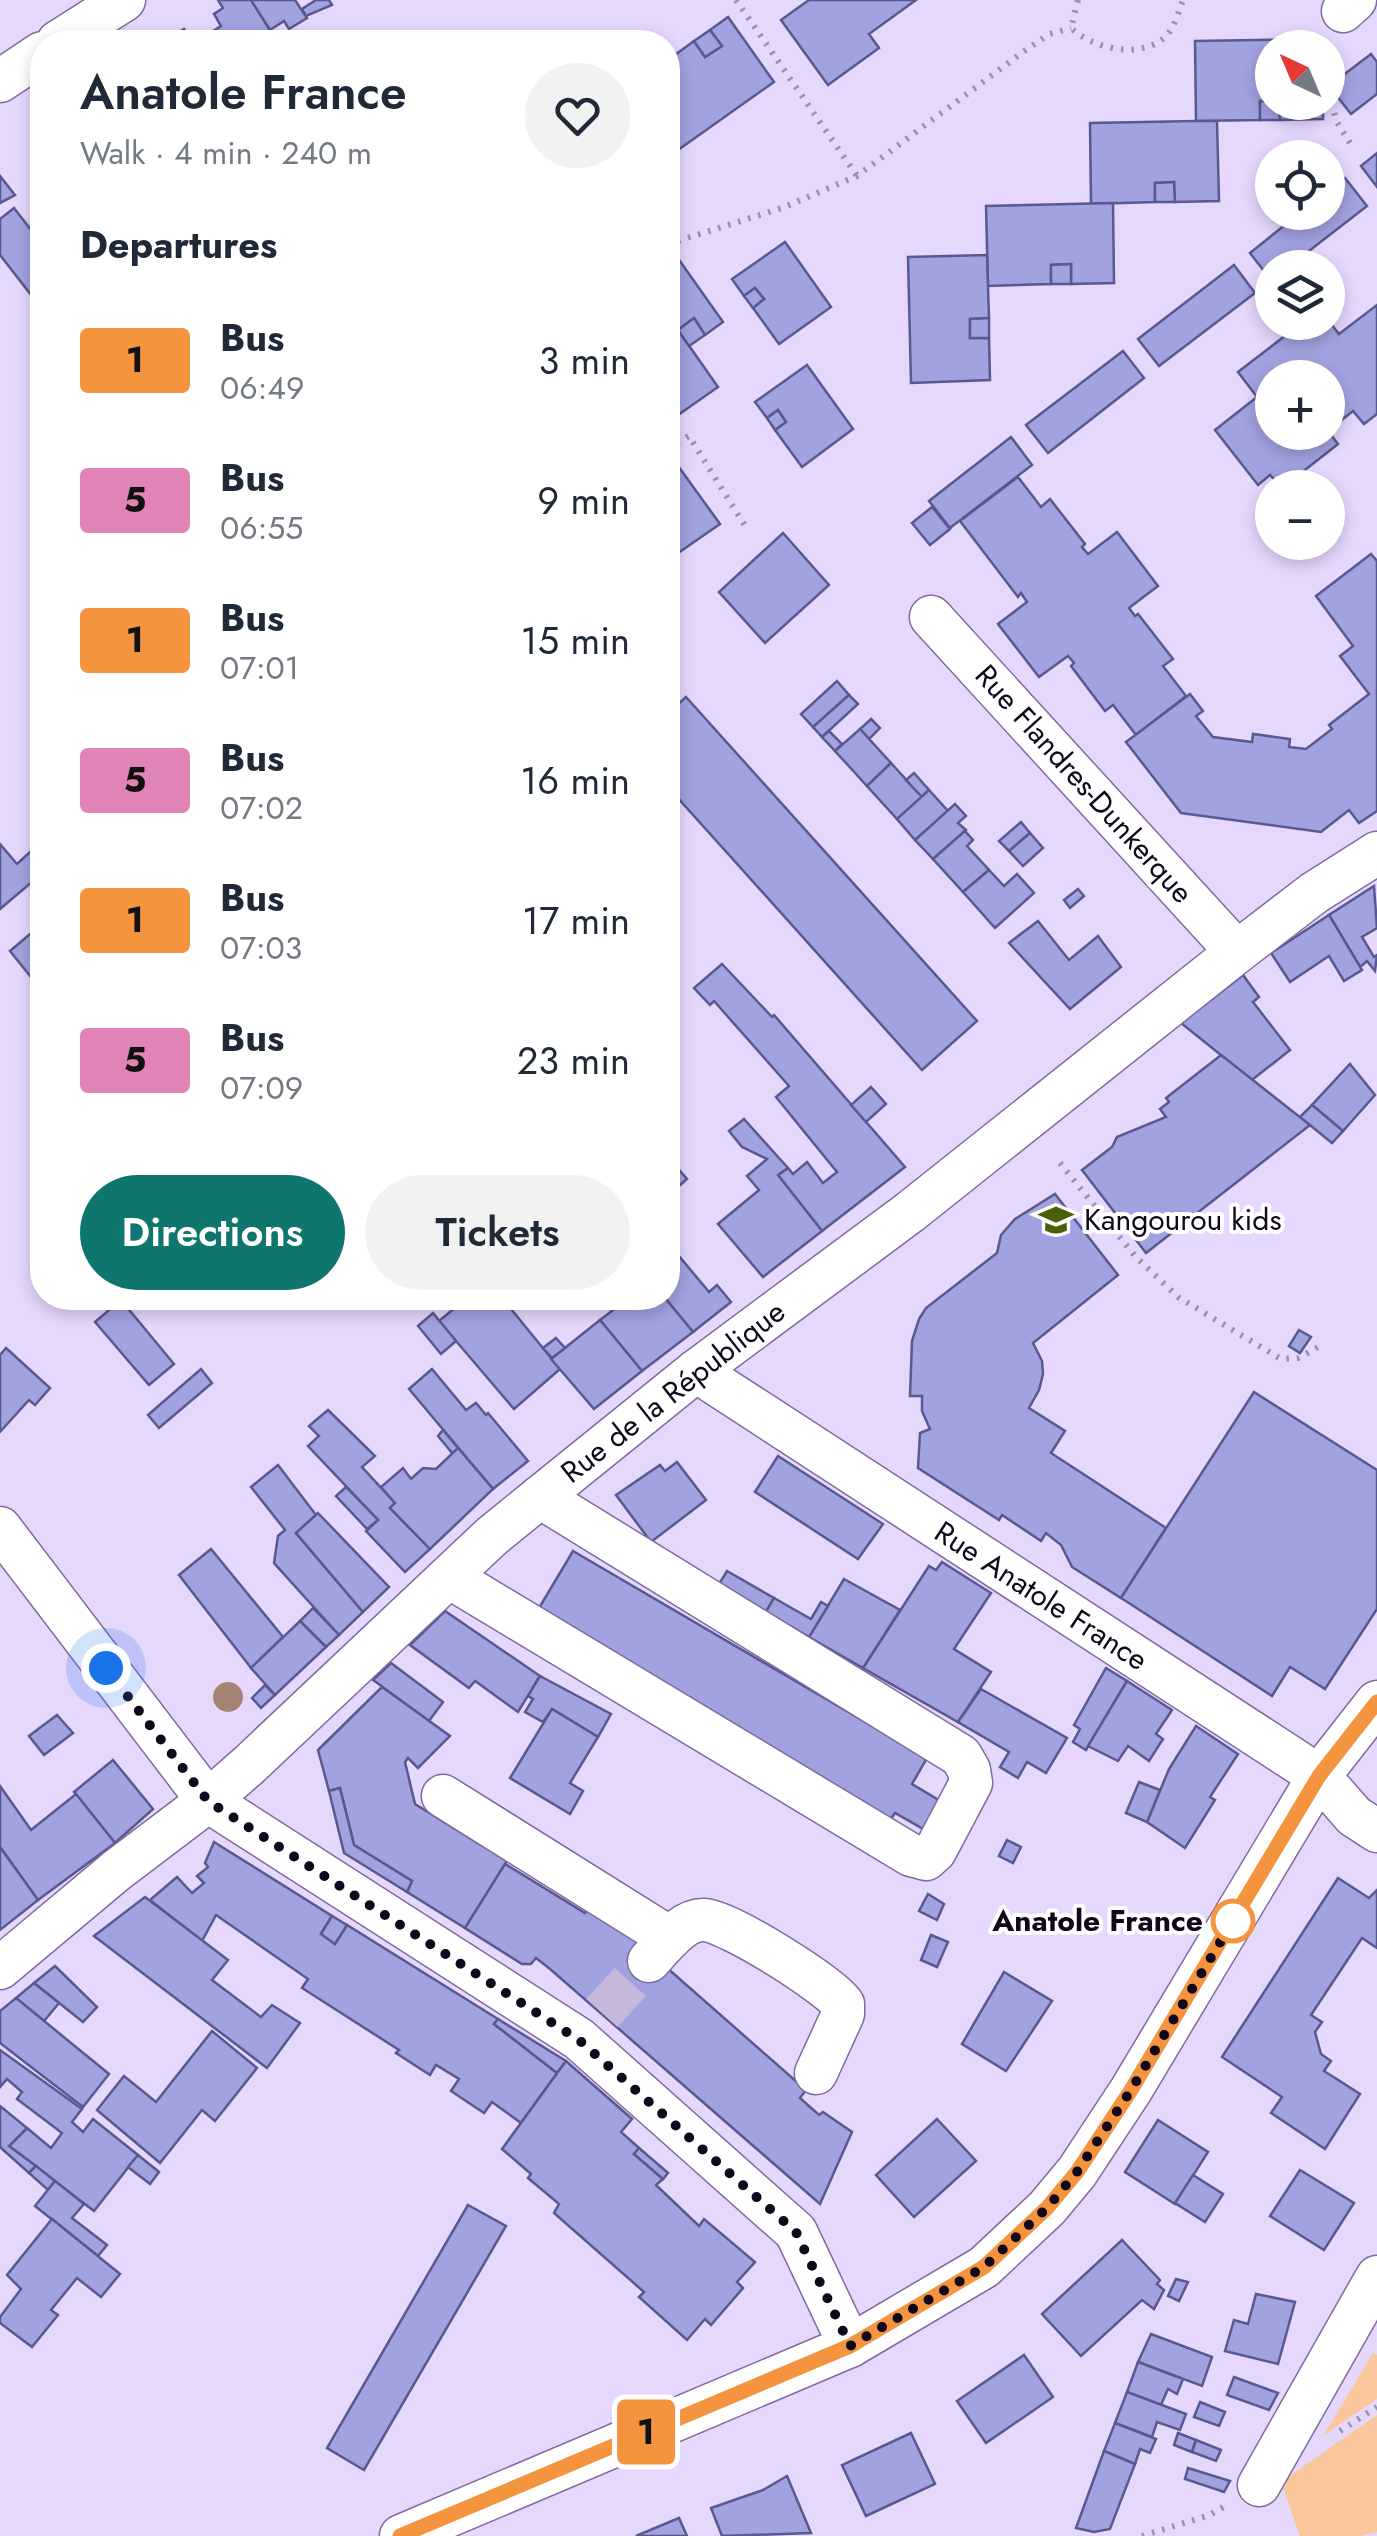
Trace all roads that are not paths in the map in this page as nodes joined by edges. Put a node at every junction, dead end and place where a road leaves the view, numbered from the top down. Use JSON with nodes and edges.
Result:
{"nodes":[{"id":1,"x":124,"y":0,"type":"edge"},
{"id":2,"x":77,"y":30,"type":"edge"},
{"id":3,"x":30,"y":61,"type":"edge"},
{"id":4,"x":0,"y":81,"type":"edge"},
{"id":5,"x":931,"y":617,"type":"dead end"},
{"id":6,"x":1377,"y":853,"type":"edge"},
{"id":7,"x":1237,"y":952,"type":"junction"},
{"id":8,"x":696,"y":1371,"type":"junction"},
{"id":9,"x":540,"y":1497,"type":"junction"},
{"id":10,"x":0,"y":1528,"type":"edge"},
{"id":11,"x":449,"y":1577,"type":"junction"},
{"id":12,"x":1377,"y":1702,"type":"edge"},
{"id":13,"x":1319,"y":1776,"type":"junction"},
{"id":14,"x":443,"y":1796,"type":"dead end"},
{"id":15,"x":208,"y":1801,"type":"junction"},
{"id":16,"x":1377,"y":1831,"type":"edge"},
{"id":17,"x":0,"y":1968,"type":"edge"},
{"id":18,"x":816,"y":2074,"type":"dead end"},
{"id":19,"x":1377,"y":2277,"type":"edge"},
{"id":20,"x":850,"y":2346,"type":"junction"},
{"id":21,"x":1259,"y":2485,"type":"road end"},
{"id":22,"x":400,"y":2536,"type":"edge"}],
"edges":[{"from":1,"to":2,"type":"street"},
{"from":3,"to":4,"type":"street"},
{"from":5,"to":7,"type":"street","name":"Rue Flandres-Dunkerque"},
{"from":6,"to":7,"type":"street","name":"Rue de la République"},
{"from":7,"to":8,"type":"street","name":"Rue de la République"},
{"from":8,"to":9,"type":"street","name":"Rue de la République"},
{"from":8,"to":13,"type":"street","name":"Rue Anatole France"},
{"from":9,"to":11,"type":"street","name":"Rue de la République"},
{"from":9,"to":11,"type":"street"},
{"from":10,"to":15,"type":"street"},
{"from":11,"to":15,"type":"street","name":"Rue de la République"},
{"from":12,"to":13,"type":"street"},
{"from":13,"to":16,"type":"street","name":"Rue Anatole France"},
{"from":13,"to":20,"type":"street"},
{"from":14,"to":18,"type":"street"},
{"from":15,"to":17,"type":"street","name":"Rue de la République"},
{"from":15,"to":20,"type":"street"},
{"from":19,"to":21,"type":"street"},
{"from":20,"to":22,"type":"street"}]}
